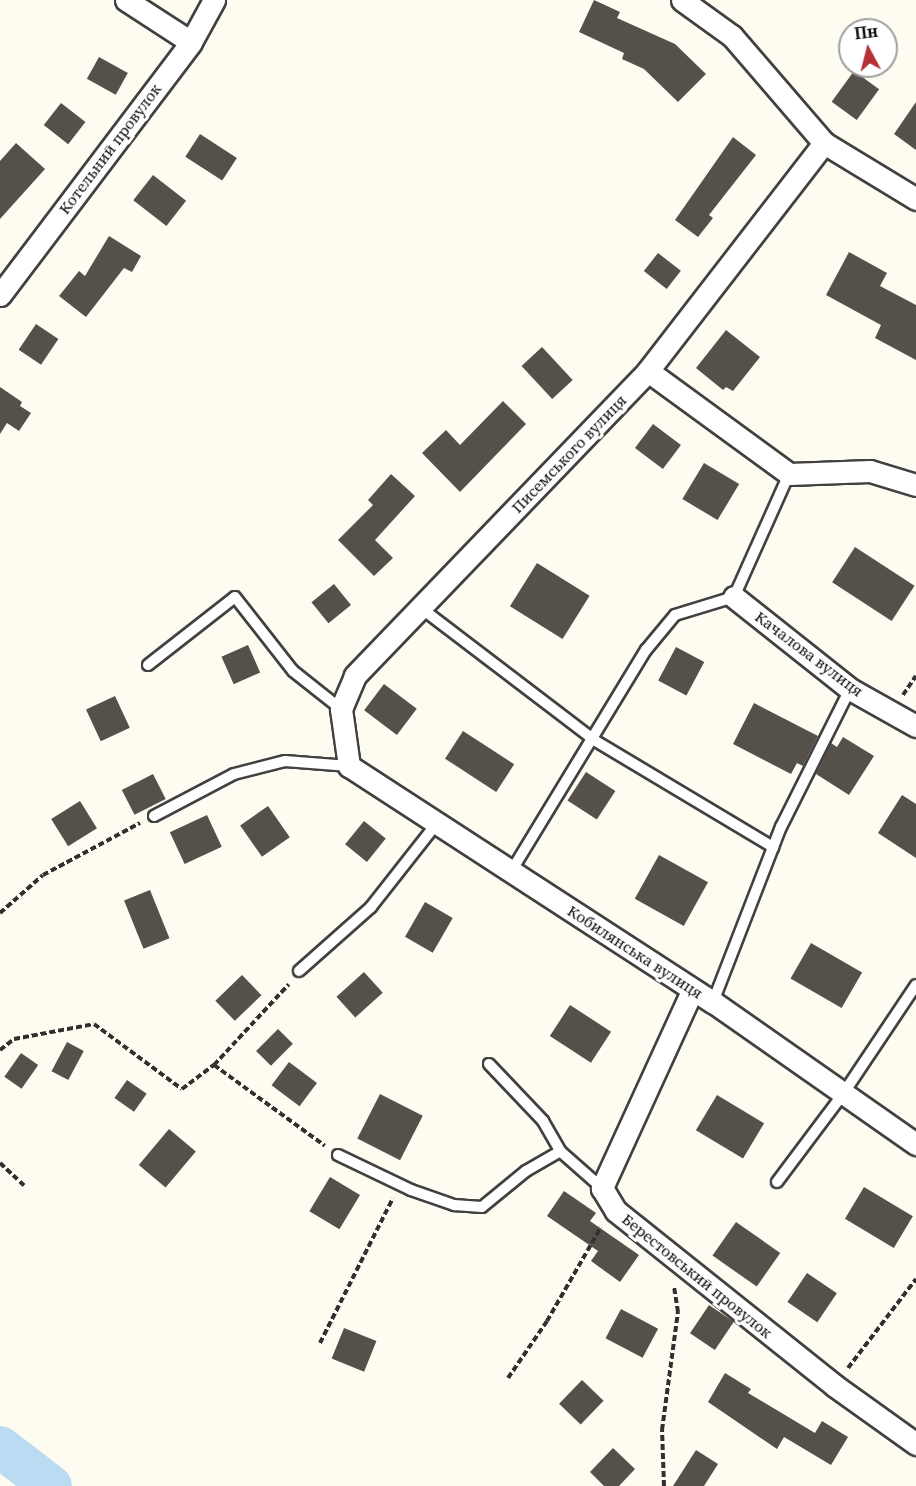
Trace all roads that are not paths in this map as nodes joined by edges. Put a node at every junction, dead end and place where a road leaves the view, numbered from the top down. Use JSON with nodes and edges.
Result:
{"nodes":[{"id":1,"x":126,"y":0,"type":"edge"},
{"id":2,"x":214,"y":0,"type":"edge"},
{"id":3,"x":682,"y":0,"type":"edge"},
{"id":4,"x":191,"y":42,"type":"junction"},
{"id":5,"x":824,"y":143,"type":"junction"},
{"id":6,"x":916,"y":199,"type":"edge"},
{"id":7,"x":0,"y":295,"type":"edge"},
{"id":8,"x":648,"y":371,"type":"junction"},
{"id":9,"x":789,"y":474,"type":"junction"},
{"id":10,"x":916,"y":484,"type":"edge"},
{"id":11,"x":734,"y":597,"type":"junction"},
{"id":12,"x":422,"y":608,"type":"junction"},
{"id":13,"x":148,"y":665,"type":"dead end"},
{"id":14,"x":850,"y":688,"type":"junction"},
{"id":15,"x":341,"y":709,"type":"junction"},
{"id":16,"x":916,"y":726,"type":"edge"},
{"id":17,"x":594,"y":740,"type":"junction"},
{"id":18,"x":349,"y":766,"type":"junction"},
{"id":19,"x":154,"y":816,"type":"road end"},
{"id":20,"x":438,"y":822,"type":"junction"},
{"id":21,"x":773,"y":847,"type":"junction"},
{"id":22,"x":512,"y":870,"type":"junction"},
{"id":23,"x":299,"y":971,"type":"road end"},
{"id":24,"x":916,"y":985,"type":"edge"},
{"id":25,"x":693,"y":991,"type":"junction"},
{"id":26,"x":713,"y":1002,"type":"junction"},
{"id":27,"x":489,"y":1064,"type":"dead end"},
{"id":28,"x":843,"y":1094,"type":"junction"},
{"id":29,"x":916,"y":1144,"type":"edge"},
{"id":30,"x":560,"y":1151,"type":"junction"},
{"id":31,"x":338,"y":1155,"type":"road end"},
{"id":32,"x":777,"y":1182,"type":"dead end"},
{"id":33,"x":602,"y":1188,"type":"junction"},
{"id":34,"x":916,"y":1444,"type":"edge"}],
"edges":[{"from":1,"to":4,"type":"street"},
{"from":2,"to":4,"type":"street","name":"Котельний провулок"},
{"from":3,"to":5,"type":"street"},
{"from":4,"to":7,"type":"street","name":"Котельний провулок"},
{"from":5,"to":6,"type":"street"},
{"from":5,"to":8,"type":"street","name":"Писемського вулиця"},
{"from":8,"to":9,"type":"street"},
{"from":8,"to":12,"type":"street","name":"Писемського вулиця"},
{"from":9,"to":10,"type":"street"},
{"from":9,"to":11,"type":"lane"},
{"from":11,"to":14,"type":"street","name":"Качалова вулиця"},
{"from":11,"to":17,"type":"lane"},
{"from":12,"to":15,"type":"street","name":"Писемського вулиця"},
{"from":12,"to":17,"type":"lane"},
{"from":13,"to":15,"type":"lane"},
{"from":14,"to":16,"type":"street","name":"Качалова вулиця"},
{"from":14,"to":21,"type":"lane"},
{"from":15,"to":18,"type":"street"},
{"from":17,"to":21,"type":"lane"},
{"from":17,"to":22,"type":"lane"},
{"from":18,"to":19,"type":"lane"},
{"from":18,"to":20,"type":"street","name":"Кобилянська вулиця"},
{"from":20,"to":22,"type":"street","name":"Кобилянська вулиця"},
{"from":20,"to":23,"type":"lane"},
{"from":21,"to":26,"type":"lane"},
{"from":22,"to":25,"type":"street","name":"Кобилянська вулиця"},
{"from":24,"to":28,"type":"lane"},
{"from":25,"to":26,"type":"street","name":"Кобилянська вулиця"},
{"from":25,"to":33,"type":"street"},
{"from":26,"to":28,"type":"street","name":"Кобилянська вулиця"},
{"from":27,"to":30,"type":"lane"},
{"from":28,"to":29,"type":"street","name":"Кобилянська вулиця"},
{"from":28,"to":32,"type":"lane"},
{"from":30,"to":31,"type":"lane"},
{"from":30,"to":33,"type":"lane"},
{"from":33,"to":34,"type":"street","name":"Берестовський провулок"}]}
